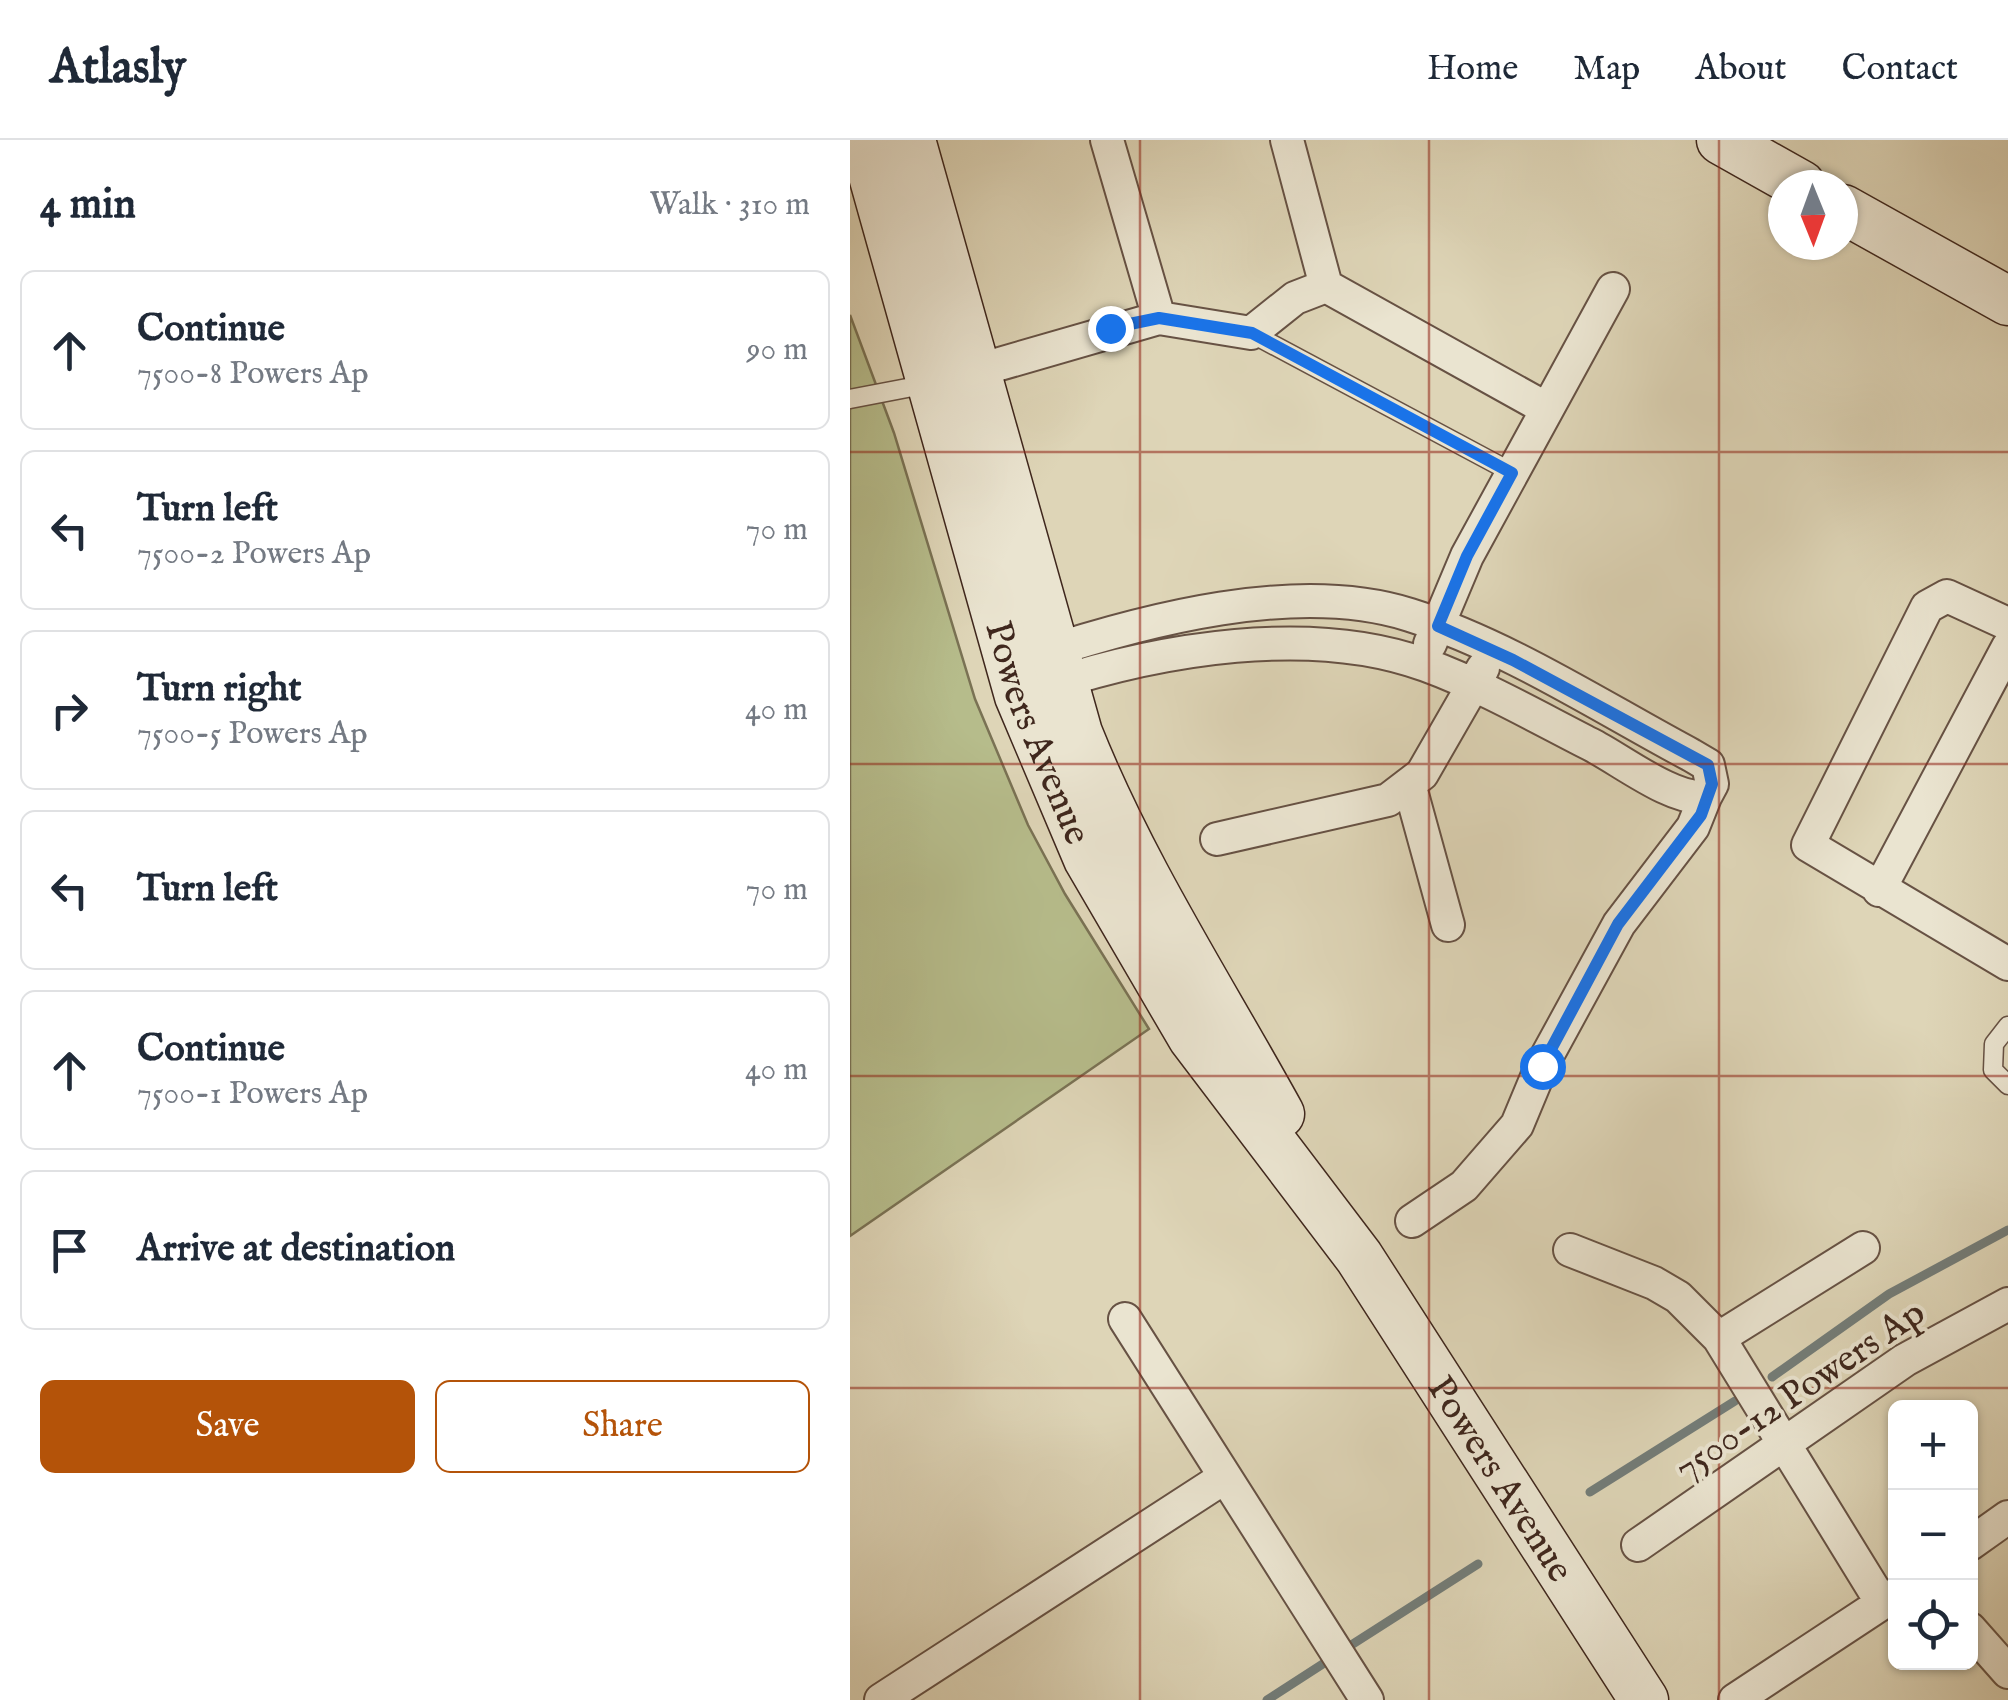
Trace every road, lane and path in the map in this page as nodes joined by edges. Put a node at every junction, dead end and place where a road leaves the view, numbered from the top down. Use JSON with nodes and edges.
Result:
{"nodes":[{"id":1,"x":863,"y":140,"type":"edge"},
{"id":2,"x":911,"y":140,"type":"edge"},
{"id":3,"x":1107,"y":140,"type":"edge"},
{"id":4,"x":1287,"y":140,"type":"edge"},
{"id":5,"x":1720,"y":140,"type":"edge"},
{"id":6,"x":1774,"y":170,"type":"edge"},
{"id":7,"x":1858,"y":217,"type":"edge"},
{"id":8,"x":1326,"y":286,"type":"junction"},
{"id":9,"x":1613,"y":288,"type":"dead end"},
{"id":10,"x":2008,"y":301,"type":"edge"},
{"id":11,"x":1159,"y":318,"type":"junction"},
{"id":12,"x":1252,"y":333,"type":"junction"},
{"id":13,"x":976,"y":371,"type":"junction"},
{"id":14,"x":930,"y":384,"type":"junction"},
{"id":15,"x":850,"y":399,"type":"edge"},
{"id":16,"x":1548,"y":409,"type":"junction"},
{"id":17,"x":1512,"y":473,"type":"junction"},
{"id":18,"x":1995,"y":618,"type":"edge"},
{"id":19,"x":1438,"y":626,"type":"junction"},
{"id":20,"x":2008,"y":647,"type":"edge"},
{"id":21,"x":1493,"y":651,"type":"junction"},
{"id":22,"x":1421,"y":663,"type":"junction"},
{"id":23,"x":1060,"y":665,"type":"junction"},
{"id":24,"x":1014,"y":680,"type":"junction"},
{"id":25,"x":1473,"y":685,"type":"junction"},
{"id":26,"x":1410,"y":787,"type":"junction"},
{"id":27,"x":1705,"y":797,"type":"junction"},
{"id":28,"x":1217,"y":840,"type":"dead end"},
{"id":29,"x":1879,"y":890,"type":"junction"},
{"id":30,"x":1448,"y":925,"type":"dead end"},
{"id":31,"x":2008,"y":964,"type":"edge"},
{"id":32,"x":2008,"y":1026,"type":"edge"},
{"id":33,"x":2008,"y":1085,"type":"edge"},
{"id":34,"x":1412,"y":1221,"type":"dead end"},
{"id":35,"x":1863,"y":1248,"type":"dead end"},
{"id":36,"x":1570,"y":1250,"type":"dead end"},
{"id":37,"x":1359,"y":1257,"type":"junction"},
{"id":38,"x":2008,"y":1304,"type":"edge"},
{"id":39,"x":1125,"y":1319,"type":"dead end"},
{"id":40,"x":1719,"y":1338,"type":"junction"},
{"id":41,"x":1784,"y":1445,"type":"junction"},
{"id":42,"x":1225,"y":1477,"type":"junction"},
{"id":43,"x":2008,"y":1517,"type":"edge"},
{"id":44,"x":1978,"y":1538,"type":"edge"},
{"id":45,"x":1638,"y":1545,"type":"dead end"},
{"id":46,"x":1888,"y":1598,"type":"edge"},
{"id":47,"x":1888,"y":1600,"type":"edge"},
{"id":48,"x":1978,"y":1637,"type":"edge"},
{"id":49,"x":2008,"y":1672,"type":"edge"},
{"id":50,"x":881,"y":1700,"type":"edge"},
{"id":51,"x":1367,"y":1700,"type":"edge"},
{"id":52,"x":1644,"y":1700,"type":"edge"},
{"id":53,"x":1735,"y":1700,"type":"edge"}],
"edges":[{"from":1,"to":14,"type":"street","name":"Powers Avenue"},
{"from":2,"to":13,"type":"street","name":"Powers Avenue"},
{"from":3,"to":11,"type":"street"},
{"from":4,"to":8,"type":"street"},
{"from":5,"to":6,"type":"street"},
{"from":7,"to":10,"type":"street"},
{"from":8,"to":12,"type":"street"},
{"from":8,"to":16,"type":"street"},
{"from":9,"to":16,"type":"street"},
{"from":11,"to":12,"type":"street"},
{"from":11,"to":13,"type":"street"},
{"from":12,"to":17,"type":"lane"},
{"from":13,"to":14,"type":"street"},
{"from":13,"to":23,"type":"street","name":"Powers Avenue"},
{"from":14,"to":15,"type":"lane"},
{"from":14,"to":24,"type":"street","name":"Powers Avenue"},
{"from":16,"to":17,"type":"street"},
{"from":17,"to":19,"type":"street"},
{"from":18,"to":29,"type":"street"},
{"from":19,"to":21,"type":"street"},
{"from":19,"to":22,"type":"street"},
{"from":19,"to":23,"type":"street"},
{"from":20,"to":29,"type":"street"},
{"from":21,"to":25,"type":"street"},
{"from":21,"to":27,"type":"street"},
{"from":22,"to":23,"type":"street"},
{"from":22,"to":25,"type":"street"},
{"from":23,"to":24,"type":"street"},
{"from":23,"to":37,"type":"street","name":"Powers Avenue"},
{"from":24,"to":37,"type":"street","name":"Powers Avenue"},
{"from":25,"to":26,"type":"street"},
{"from":25,"to":27,"type":"street"},
{"from":26,"to":28,"type":"street"},
{"from":26,"to":30,"type":"street"},
{"from":27,"to":34,"type":"street"},
{"from":29,"to":31,"type":"street"},
{"from":32,"to":33,"type":"lane"},
{"from":35,"to":40,"type":"street"},
{"from":36,"to":40,"type":"street"},
{"from":37,"to":52,"type":"street","name":"Powers Avenue"},
{"from":38,"to":41,"type":"street","name":"7500-12 Powers Ap"},
{"from":39,"to":42,"type":"street"},
{"from":40,"to":41,"type":"street"},
{"from":41,"to":45,"type":"street","name":"7500-12 Powers Ap"},
{"from":41,"to":46,"type":"street"},
{"from":42,"to":50,"type":"street"},
{"from":42,"to":51,"type":"street"},
{"from":43,"to":44,"type":"street"},
{"from":47,"to":53,"type":"street"},
{"from":48,"to":49,"type":"street"}]}
